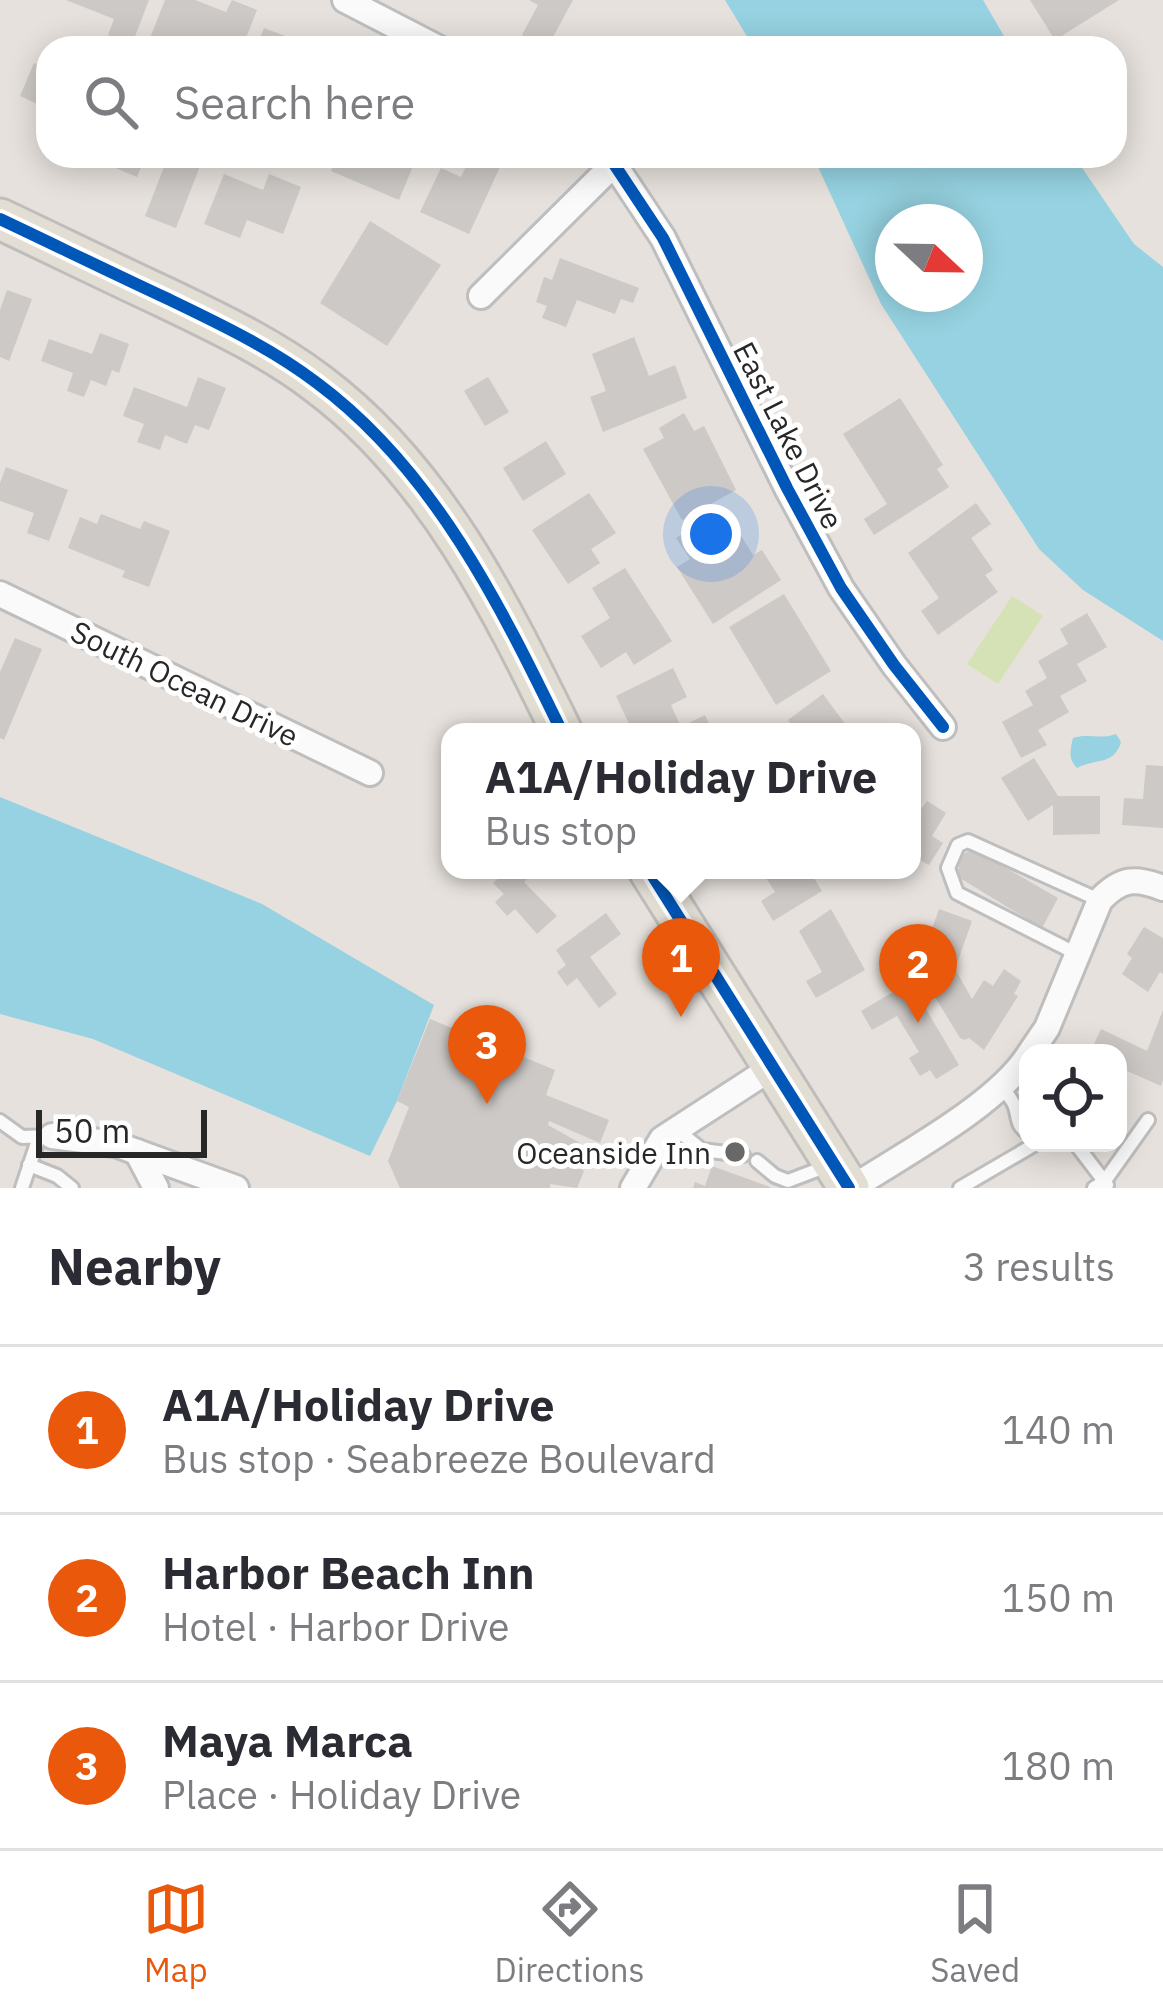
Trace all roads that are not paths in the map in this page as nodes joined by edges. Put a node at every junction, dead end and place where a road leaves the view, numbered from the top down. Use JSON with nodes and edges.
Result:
{"nodes":[{"id":1,"x":345,"y":0,"type":"edge"},
{"id":2,"x":415,"y":36,"type":"edge"},
{"id":3,"x":601,"y":168,"type":"edge"},
{"id":4,"x":615,"y":168,"type":"edge"},
{"id":5,"x":0,"y":219,"type":"edge"},
{"id":6,"x":481,"y":296,"type":"dead end"},
{"id":7,"x":0,"y":594,"type":"edge"},
{"id":8,"x":558,"y":723,"type":"edge"},
{"id":9,"x":944,"y":727,"type":"dead end"},
{"id":10,"x":370,"y":773,"type":"dead end"},
{"id":11,"x":655,"y":879,"type":"edge"},
{"id":12,"x":1163,"y":888,"type":"edge"},
{"id":13,"x":1100,"y":900,"type":"junction"},
{"id":14,"x":1077,"y":954,"type":"junction"},
{"id":15,"x":1036,"y":1044,"type":"edge"},
{"id":16,"x":773,"y":1067,"type":"junction"},
{"id":17,"x":1019,"y":1069,"type":"edge"},
{"id":18,"x":1015,"y":1101,"type":"edge"},
{"id":19,"x":1148,"y":1120,"type":"dead end"},
{"id":20,"x":0,"y":1121,"type":"edge"},
{"id":21,"x":676,"y":1130,"type":"junction"},
{"id":22,"x":46,"y":1137,"type":"junction"},
{"id":23,"x":137,"y":1152,"type":"junction"},
{"id":24,"x":1022,"y":1152,"type":"edge"},
{"id":25,"x":1081,"y":1152,"type":"edge"},
{"id":26,"x":29,"y":1165,"type":"junction"},
{"id":27,"x":845,"y":1180,"type":"edge"},
{"id":28,"x":1102,"y":1186,"type":"edge"},
{"id":29,"x":22,"y":1188,"type":"edge"},
{"id":30,"x":72,"y":1188,"type":"edge"},
{"id":31,"x":156,"y":1188,"type":"edge"},
{"id":32,"x":236,"y":1188,"type":"edge"},
{"id":33,"x":633,"y":1188,"type":"edge"},
{"id":34,"x":960,"y":1188,"type":"edge"}],
"edges":[{"from":1,"to":2,"type":"street"},
{"from":3,"to":6,"type":"street"},
{"from":4,"to":9,"type":"street","name":"East Lake Drive"},
{"from":5,"to":8,"type":"main road"},
{"from":7,"to":10,"type":"street","name":"South Ocean Drive"},
{"from":11,"to":16,"type":"main road"},
{"from":12,"to":13,"type":"street"},
{"from":13,"to":14,"type":"street"},
{"from":13,"to":14,"type":"lane"},
{"from":14,"to":15,"type":"street"},
{"from":16,"to":21,"type":"street"},
{"from":16,"to":27,"type":"main road"},
{"from":17,"to":18,"type":"street"},
{"from":18,"to":27,"type":"street"},
{"from":19,"to":28,"type":"lane"},
{"from":20,"to":22,"type":"lane"},
{"from":21,"to":27,"type":"lane"},
{"from":21,"to":33,"type":"street"},
{"from":22,"to":23,"type":"street"},
{"from":22,"to":26,"type":"lane"},
{"from":23,"to":31,"type":"street"},
{"from":23,"to":32,"type":"street"},
{"from":24,"to":34,"type":"lane"},
{"from":25,"to":28,"type":"lane"},
{"from":26,"to":29,"type":"lane"},
{"from":26,"to":30,"type":"lane"}]}
